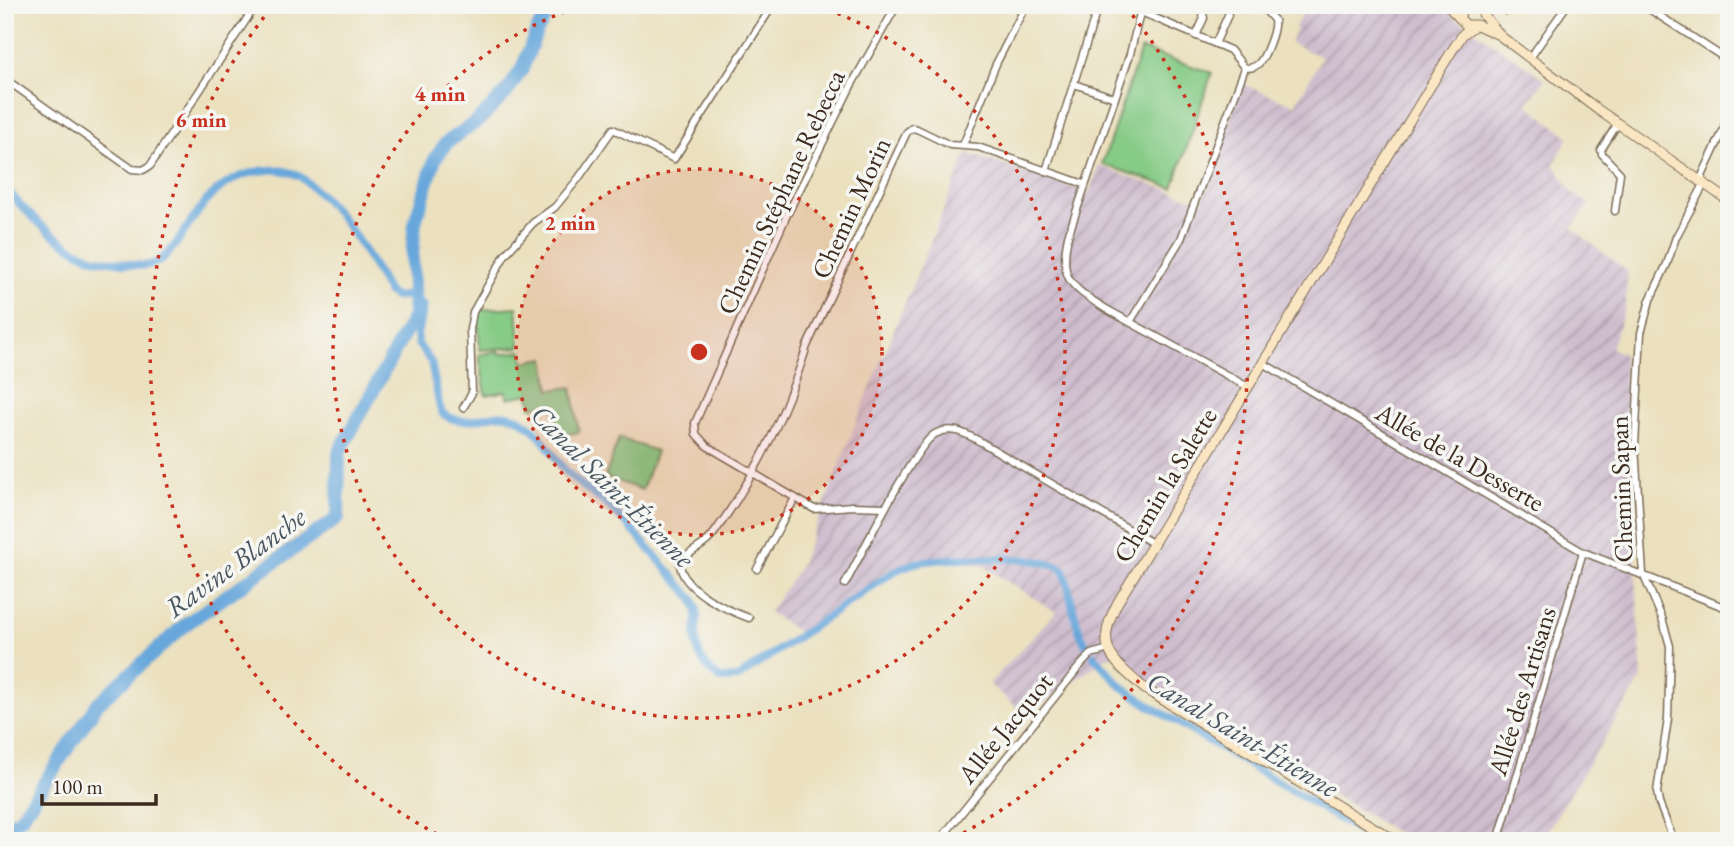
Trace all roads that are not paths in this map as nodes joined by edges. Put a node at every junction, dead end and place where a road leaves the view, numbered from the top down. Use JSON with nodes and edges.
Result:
{"nodes":[{"id":1,"x":256,"y":5,"type":"edge"},
{"id":2,"x":773,"y":5,"type":"edge"},
{"id":3,"x":897,"y":5,"type":"edge"},
{"id":4,"x":1026,"y":5,"type":"edge"},
{"id":5,"x":1200,"y":5,"type":"edge"},
{"id":6,"x":1261,"y":5,"type":"edge"},
{"id":7,"x":1447,"y":5,"type":"edge"},
{"id":8,"x":1464,"y":5,"type":"edge"},
{"id":9,"x":1497,"y":5,"type":"edge"},
{"id":10,"x":1513,"y":5,"type":"edge"},
{"id":11,"x":1567,"y":5,"type":"edge"},
{"id":12,"x":1643,"y":5,"type":"edge"},
{"id":13,"x":1141,"y":8,"type":"edge"},
{"id":14,"x":1483,"y":9,"type":"edge"},
{"id":15,"x":1228,"y":15,"type":"dead end"},
{"id":16,"x":1095,"y":16,"type":"dead end"},
{"id":17,"x":1460,"y":18,"type":"junction"},
{"id":18,"x":1476,"y":26,"type":"junction"},
{"id":19,"x":1499,"y":35,"type":"junction"},
{"id":20,"x":1196,"y":36,"type":"junction"},
{"id":21,"x":1215,"y":44,"type":"junction"},
{"id":22,"x":1453,"y":48,"type":"junction"},
{"id":23,"x":1530,"y":58,"type":"junction"},
{"id":24,"x":1729,"y":61,"type":"edge"},
{"id":25,"x":1245,"y":68,"type":"junction"},
{"id":26,"x":5,"y":79,"type":"edge"},
{"id":27,"x":1073,"y":84,"type":"junction"},
{"id":28,"x":1115,"y":98,"type":"junction"},
{"id":29,"x":1729,"y":105,"type":"edge"},
{"id":30,"x":1618,"y":123,"type":"junction"},
{"id":31,"x":964,"y":145,"type":"junction"},
{"id":32,"x":1046,"y":171,"type":"junction"},
{"id":33,"x":1702,"y":182,"type":"junction"},
{"id":34,"x":1084,"y":184,"type":"junction"},
{"id":35,"x":1729,"y":201,"type":"edge"},
{"id":36,"x":1615,"y":211,"type":"dead end"},
{"id":37,"x":1130,"y":322,"type":"junction"},
{"id":38,"x":1263,"y":363,"type":"junction"},
{"id":39,"x":1248,"y":387,"type":"junction"},
{"id":40,"x":464,"y":408,"type":"dead end"},
{"id":41,"x":752,"y":472,"type":"junction"},
{"id":42,"x":795,"y":498,"type":"junction"},
{"id":43,"x":886,"y":508,"type":"junction"},
{"id":44,"x":1154,"y":544,"type":"junction"},
{"id":45,"x":1583,"y":552,"type":"junction"},
{"id":46,"x":757,"y":569,"type":"dead end"},
{"id":47,"x":1643,"y":574,"type":"junction"},
{"id":48,"x":845,"y":584,"type":"dead end"},
{"id":49,"x":1729,"y":609,"type":"edge"},
{"id":50,"x":749,"y":618,"type":"dead end"},
{"id":51,"x":1109,"y":649,"type":"junction"},
{"id":52,"x":939,"y":841,"type":"edge"},
{"id":53,"x":1396,"y":841,"type":"edge"},
{"id":54,"x":1498,"y":841,"type":"edge"},
{"id":55,"x":1674,"y":841,"type":"edge"}],
"edges":[{"from":1,"to":26,"type":"street"},
{"from":2,"to":40,"type":"street"},
{"from":3,"to":41,"type":"street","name":"Chemin Stéphane Rebecca"},
{"from":4,"to":31,"type":"street"},
{"from":5,"to":20,"type":"street"},
{"from":6,"to":25,"type":"street"},
{"from":7,"to":17,"type":"street"},
{"from":8,"to":17,"type":"street","name":"Chemin la Salette"},
{"from":9,"to":10,"type":"street"},
{"from":11,"to":23,"type":"street"},
{"from":12,"to":24,"type":"street"},
{"from":13,"to":20,"type":"street"},
{"from":13,"to":28,"type":"street"},
{"from":14,"to":18,"type":"street","name":"Chemin la Salette"},
{"from":14,"to":19,"type":"street"},
{"from":15,"to":21,"type":"street"},
{"from":16,"to":27,"type":"street"},
{"from":17,"to":18,"type":"street"},
{"from":17,"to":22,"type":"street","name":"Chemin la Salette"},
{"from":18,"to":19,"type":"street"},
{"from":18,"to":22,"type":"street","name":"Chemin la Salette"},
{"from":19,"to":23,"type":"street"},
{"from":20,"to":21,"type":"street"},
{"from":21,"to":25,"type":"street"},
{"from":22,"to":38,"type":"street","name":"Chemin la Salette"},
{"from":23,"to":30,"type":"street"},
{"from":25,"to":37,"type":"street"},
{"from":27,"to":28,"type":"street"},
{"from":27,"to":32,"type":"street"},
{"from":28,"to":34,"type":"street"},
{"from":29,"to":33,"type":"street","name":"Chemin Sapan"},
{"from":30,"to":33,"type":"street"},
{"from":30,"to":36,"type":"street"},
{"from":31,"to":32,"type":"street","name":"Chemin Morin"},
{"from":31,"to":41,"type":"street","name":"Chemin Morin"},
{"from":32,"to":34,"type":"street","name":"Chemin Morin"},
{"from":33,"to":35,"type":"street"},
{"from":33,"to":47,"type":"street","name":"Chemin Sapan"},
{"from":34,"to":37,"type":"street"},
{"from":37,"to":39,"type":"street"},
{"from":38,"to":39,"type":"street","name":"Chemin la Salette"},
{"from":38,"to":45,"type":"street","name":"Allée de la Desserte"},
{"from":39,"to":44,"type":"street","name":"Chemin la Salette"},
{"from":41,"to":42,"type":"street","name":"Chemin Stéphane Rebecca"},
{"from":41,"to":50,"type":"street"},
{"from":42,"to":43,"type":"street","name":"Chemin Stéphane Rebecca"},
{"from":42,"to":46,"type":"street"},
{"from":43,"to":44,"type":"street"},
{"from":43,"to":48,"type":"street"},
{"from":44,"to":51,"type":"street","name":"Chemin la Salette"},
{"from":45,"to":47,"type":"street","name":"Allée de la Desserte"},
{"from":45,"to":54,"type":"street","name":"Allée des Artisans"},
{"from":47,"to":49,"type":"street","name":"Allée de la Desserte"},
{"from":47,"to":55,"type":"street","name":"Chemin Sapan"},
{"from":51,"to":52,"type":"street","name":"Allée Jacquot"},
{"from":51,"to":53,"type":"street"}]}
